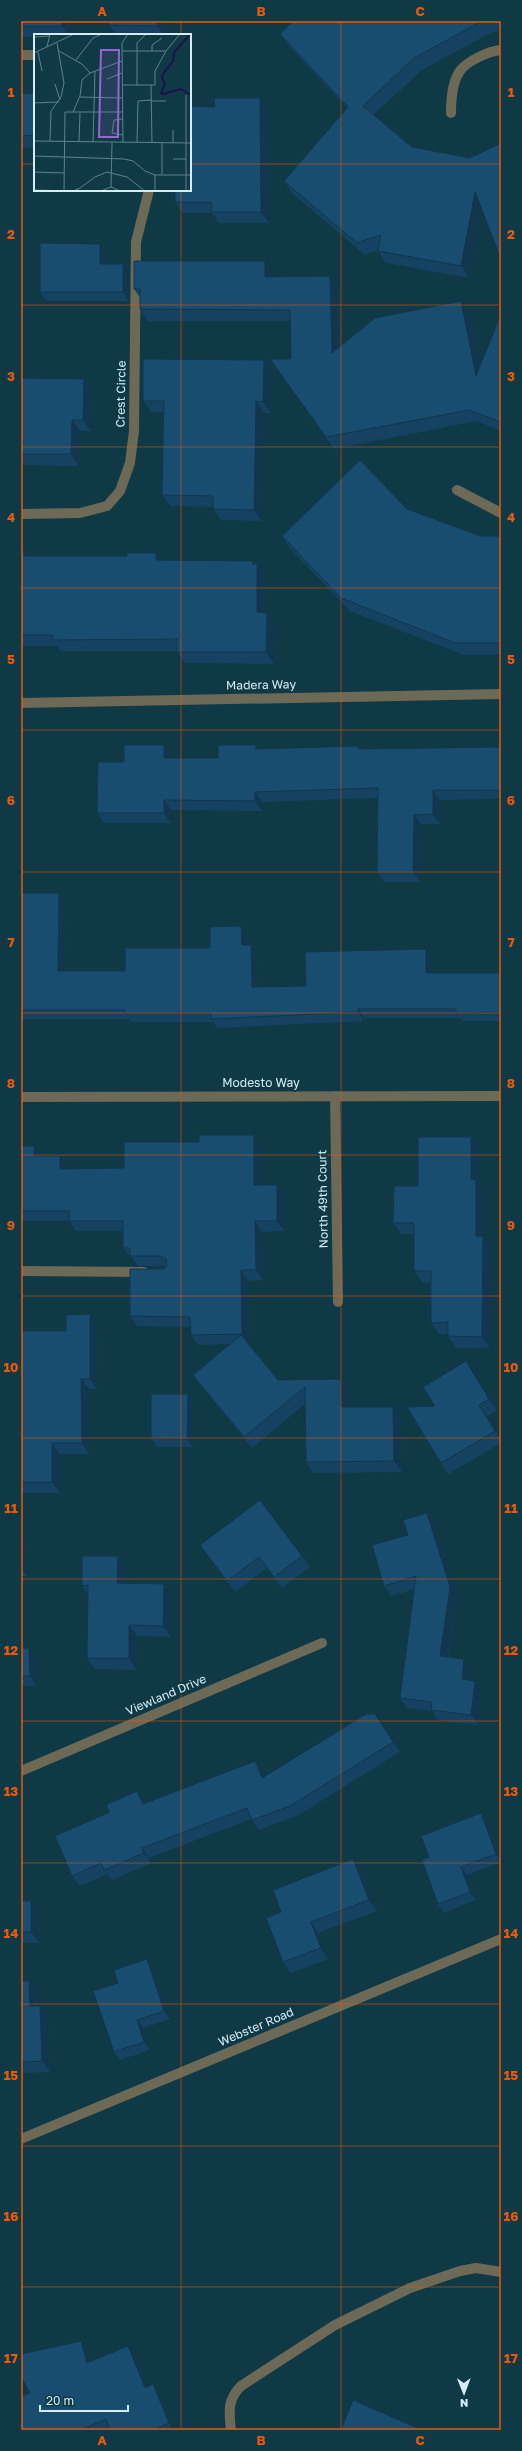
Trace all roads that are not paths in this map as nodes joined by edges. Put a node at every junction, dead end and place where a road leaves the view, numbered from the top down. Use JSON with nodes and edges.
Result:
{"nodes":[{"id":1,"x":501,"y":50,"type":"edge"},
{"id":2,"x":34,"y":55,"type":"edge"},
{"id":3,"x":21,"y":56,"type":"edge"},
{"id":4,"x":451,"y":113,"type":"dead end"},
{"id":5,"x":149,"y":191,"type":"edge"},
{"id":6,"x":457,"y":490,"type":"dead end"},
{"id":7,"x":501,"y":513,"type":"edge"},
{"id":8,"x":21,"y":514,"type":"edge"},
{"id":9,"x":501,"y":694,"type":"edge"},
{"id":10,"x":21,"y":703,"type":"edge"},
{"id":11,"x":335,"y":1096,"type":"junction"},
{"id":12,"x":501,"y":1096,"type":"edge"},
{"id":13,"x":21,"y":1097,"type":"edge"},
{"id":14,"x":21,"y":1270,"type":"edge"},
{"id":15,"x":153,"y":1272,"type":"edge"},
{"id":16,"x":338,"y":1302,"type":"dead end"},
{"id":17,"x":322,"y":1643,"type":"dead end"},
{"id":18,"x":21,"y":1771,"type":"edge"},
{"id":19,"x":501,"y":1939,"type":"edge"},
{"id":20,"x":21,"y":2139,"type":"edge"},
{"id":21,"x":501,"y":2272,"type":"edge"},
{"id":22,"x":231,"y":2430,"type":"edge"}],
"edges":[{"from":1,"to":4,"type":"street"},
{"from":2,"to":3,"type":"street"},
{"from":5,"to":8,"type":"street","name":"Crest Circle"},
{"from":6,"to":7,"type":"street"},
{"from":9,"to":10,"type":"street","name":"Madera Way"},
{"from":11,"to":12,"type":"street","name":"Modesto Way"},
{"from":11,"to":13,"type":"street","name":"Modesto Way"},
{"from":11,"to":16,"type":"street","name":"North 49th Court"},
{"from":14,"to":15,"type":"street"},
{"from":17,"to":18,"type":"street","name":"Viewland Drive"},
{"from":19,"to":20,"type":"street","name":"Webster Road"},
{"from":21,"to":22,"type":"street"}]}
